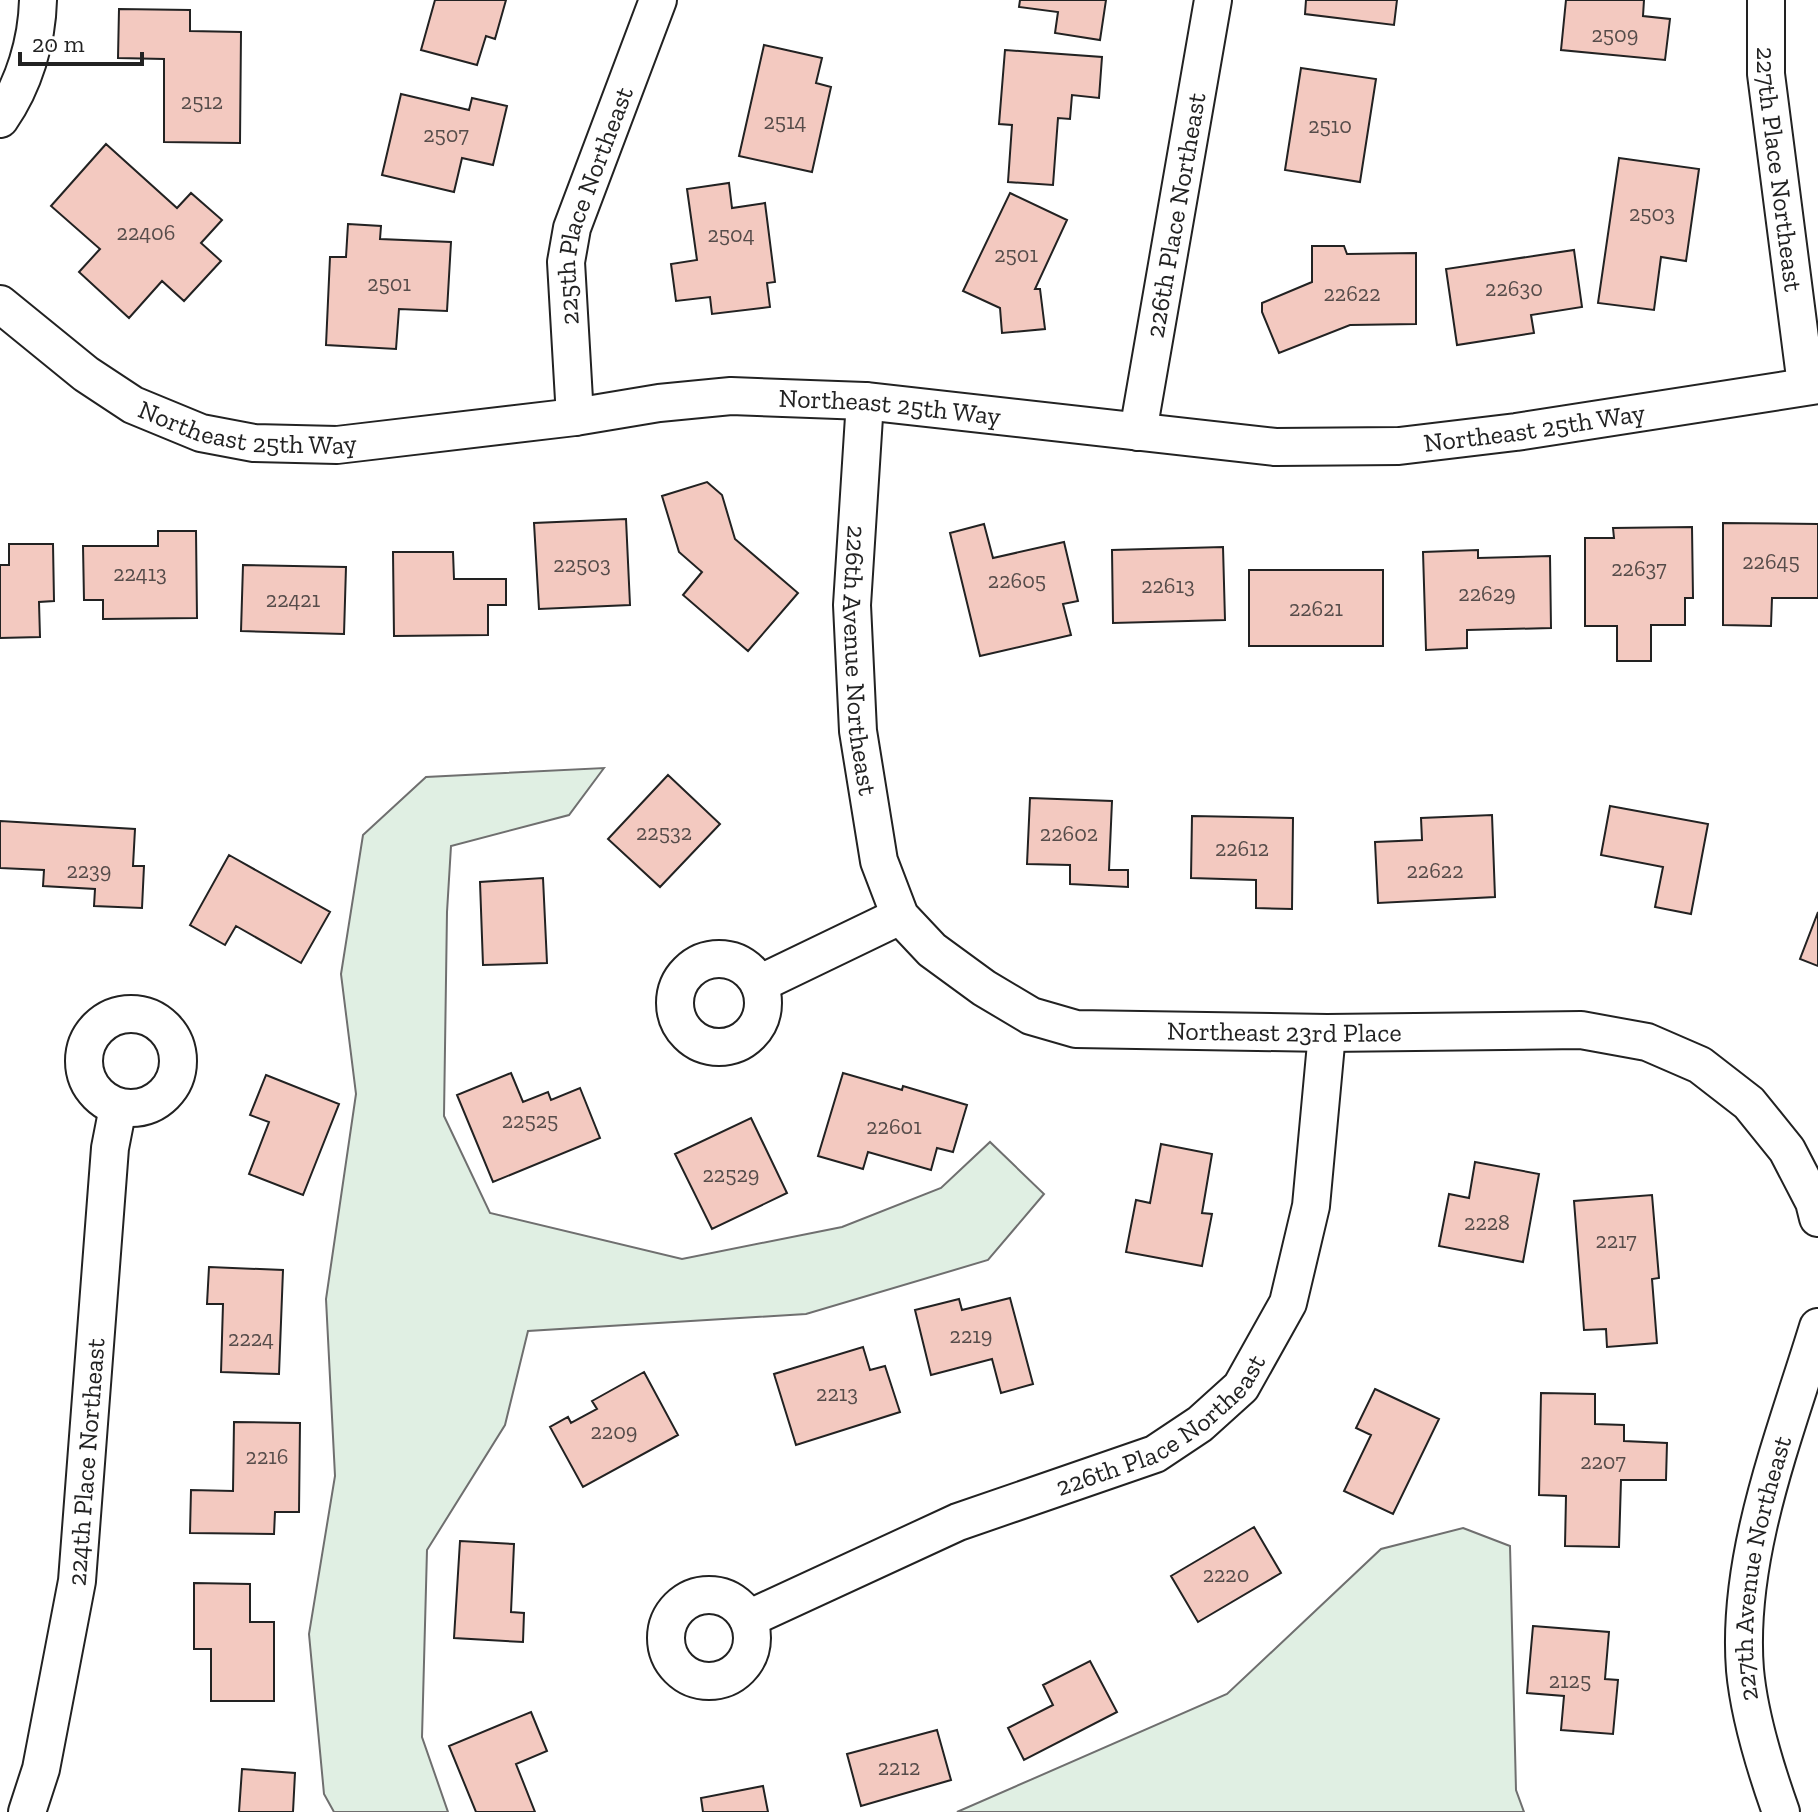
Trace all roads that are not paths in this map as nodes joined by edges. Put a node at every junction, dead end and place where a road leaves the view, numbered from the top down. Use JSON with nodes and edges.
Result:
{"nodes":[{"id":1,"x":38,"y":0,"type":"edge"},
{"id":2,"x":658,"y":0,"type":"edge"},
{"id":3,"x":1213,"y":0,"type":"edge"},
{"id":4,"x":1766,"y":0,"type":"edge"},
{"id":5,"x":0,"y":119,"type":"edge"},
{"id":6,"x":0,"y":304,"type":"edge"},
{"id":7,"x":1812,"y":385,"type":"edge"},
{"id":8,"x":865,"y":401,"type":"junction"},
{"id":9,"x":575,"y":417,"type":"junction"},
{"id":10,"x":1138,"y":432,"type":"junction"},
{"id":11,"x":900,"y":916,"type":"junction"},
{"id":12,"x":759,"y":984,"type":"dead end"},
{"id":13,"x":1327,"y":1033,"type":"junction"},
{"id":14,"x":118,"y":1107,"type":"dead end"},
{"id":15,"x":1818,"y":1218,"type":"edge"},
{"id":16,"x":1818,"y":1327,"type":"edge"},
{"id":17,"x":748,"y":1619,"type":"dead end"},
{"id":18,"x":27,"y":1812,"type":"edge"},
{"id":19,"x":1781,"y":1812,"type":"edge"}],
"edges":[{"from":1,"to":5,"type":"street"},
{"from":2,"to":9,"type":"street","name":"225th Place Northeast"},
{"from":3,"to":10,"type":"street","name":"226th Place Northeast"},
{"from":4,"to":7,"type":"street","name":"227th Place Northeast"},
{"from":6,"to":9,"type":"street","name":"Northeast 25th Way"},
{"from":7,"to":10,"type":"street","name":"Northeast 25th Way"},
{"from":8,"to":9,"type":"street","name":"Northeast 25th Way"},
{"from":8,"to":10,"type":"street","name":"Northeast 25th Way"},
{"from":8,"to":11,"type":"street","name":"226th Avenue Northeast"},
{"from":11,"to":12,"type":"street"},
{"from":11,"to":13,"type":"street","name":"Northeast 23rd Place"},
{"from":13,"to":15,"type":"street","name":"Northeast 23rd Place"},
{"from":13,"to":17,"type":"street","name":"226th Place Northeast"},
{"from":14,"to":18,"type":"street","name":"224th Place Northeast"},
{"from":16,"to":19,"type":"street","name":"227th Avenue Northeast"}]}
